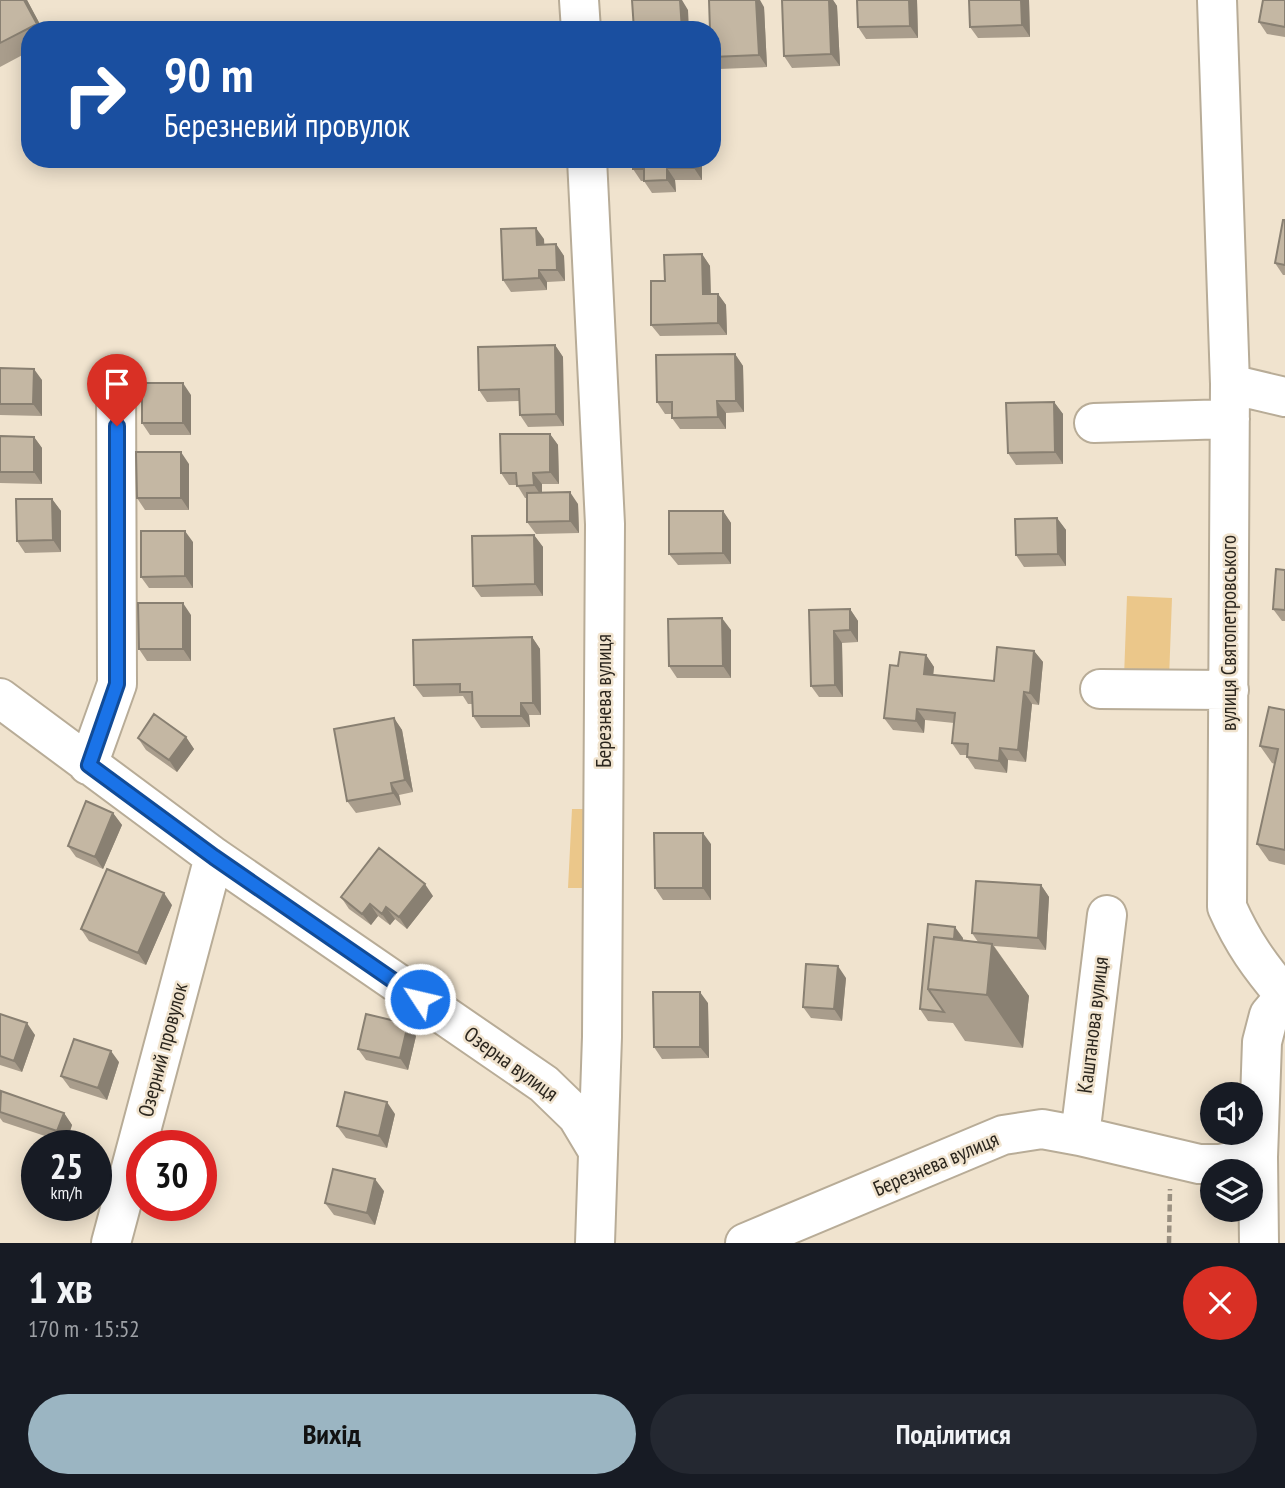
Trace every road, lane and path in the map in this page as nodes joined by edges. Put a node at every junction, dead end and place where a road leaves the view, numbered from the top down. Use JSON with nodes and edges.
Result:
{"nodes":[{"id":1,"x":579,"y":0,"type":"edge"},
{"id":2,"x":1217,"y":0,"type":"edge"},
{"id":3,"x":580,"y":21,"type":"edge"},
{"id":4,"x":587,"y":168,"type":"edge"},
{"id":5,"x":116,"y":375,"type":"dead end"},
{"id":6,"x":1285,"y":397,"type":"edge"},
{"id":7,"x":1230,"y":402,"type":"junction"},
{"id":8,"x":1094,"y":423,"type":"dead end"},
{"id":9,"x":1100,"y":689,"type":"dead end"},
{"id":10,"x":1229,"y":690,"type":"junction"},
{"id":11,"x":0,"y":698,"type":"edge"},
{"id":12,"x":89,"y":765,"type":"junction"},
{"id":13,"x":214,"y":857,"type":"junction"},
{"id":14,"x":1107,"y":915,"type":"dead end"},
{"id":15,"x":1285,"y":996,"type":"edge"},
{"id":16,"x":1080,"y":1136,"type":"junction"},
{"id":17,"x":598,"y":1151,"type":"junction"},
{"id":18,"x":1171,"y":1157,"type":"junction"},
{"id":19,"x":1258,"y":1157,"type":"junction"},
{"id":20,"x":111,"y":1243,"type":"edge"},
{"id":21,"x":594,"y":1243,"type":"edge"},
{"id":22,"x":745,"y":1243,"type":"edge"},
{"id":23,"x":1169,"y":1243,"type":"edge"},
{"id":24,"x":1259,"y":1243,"type":"edge"}],
"edges":[{"from":1,"to":3,"type":"street"},
{"from":2,"to":7,"type":"street","name":"вулиця Святопетровського"},
{"from":4,"to":17,"type":"street","name":"Березнева вулиця"},
{"from":5,"to":12,"type":"street"},
{"from":6,"to":7,"type":"street"},
{"from":7,"to":8,"type":"street"},
{"from":7,"to":10,"type":"street","name":"вулиця Святопетровського"},
{"from":9,"to":10,"type":"street"},
{"from":10,"to":15,"type":"street","name":"вулиця Святопетровського"},
{"from":11,"to":12,"type":"street","name":"Озерна вулиця"},
{"from":12,"to":13,"type":"street","name":"Озерна вулиця"},
{"from":13,"to":17,"type":"street","name":"Озерна вулиця"},
{"from":13,"to":20,"type":"street","name":"Озерний провулок"},
{"from":14,"to":16,"type":"street","name":"Каштанова вулиця"},
{"from":15,"to":19,"type":"street","name":"вулиця Святопетровського"},
{"from":16,"to":18,"type":"street","name":"Березнева вулиця"},
{"from":16,"to":22,"type":"street","name":"Березнева вулиця"},
{"from":17,"to":21,"type":"street","name":"Березнева вулиця"},
{"from":18,"to":19,"type":"street","name":"Березнева вулиця"},
{"from":18,"to":23,"type":"path"},
{"from":19,"to":24,"type":"street","name":"вулиця Святопетровського"}]}
